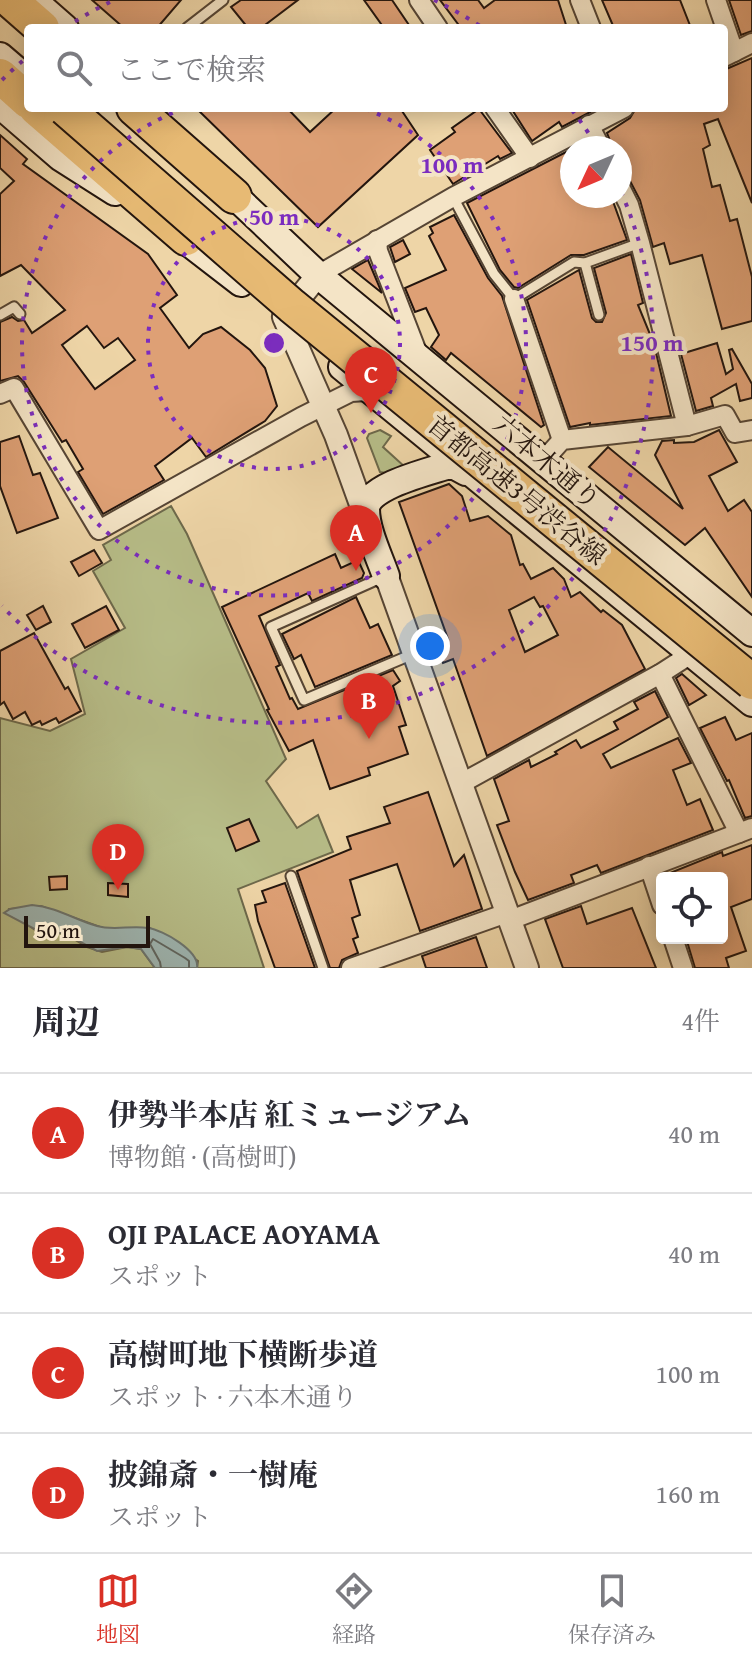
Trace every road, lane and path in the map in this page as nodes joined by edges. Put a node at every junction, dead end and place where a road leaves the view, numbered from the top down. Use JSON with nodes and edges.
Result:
{"nodes":[{"id":1,"x":10,"y":0,"type":"edge"},
{"id":2,"x":223,"y":0,"type":"edge"},
{"id":3,"x":419,"y":0,"type":"edge"},
{"id":4,"x":580,"y":0,"type":"edge"},
{"id":5,"x":716,"y":0,"type":"edge"},
{"id":6,"x":0,"y":6,"type":"edge"},
{"id":7,"x":46,"y":13,"type":"edge"},
{"id":8,"x":0,"y":20,"type":"edge"},
{"id":9,"x":192,"y":24,"type":"edge"},
{"id":10,"x":435,"y":24,"type":"edge"},
{"id":11,"x":589,"y":24,"type":"edge"},
{"id":12,"x":722,"y":24,"type":"edge"},
{"id":13,"x":24,"y":27,"type":"edge"},
{"id":14,"x":24,"y":41,"type":"edge"},
{"id":15,"x":752,"y":43,"type":"edge"},
{"id":16,"x":0,"y":53,"type":"edge"},
{"id":17,"x":729,"y":54,"type":"edge"},
{"id":18,"x":24,"y":74,"type":"edge"},
{"id":19,"x":0,"y":76,"type":"edge"},
{"id":20,"x":24,"y":97,"type":"edge"},
{"id":21,"x":0,"y":105,"type":"edge"},
{"id":22,"x":49,"y":112,"type":"edge"},
{"id":23,"x":122,"y":112,"type":"edge"},
{"id":24,"x":139,"y":112,"type":"edge"},
{"id":25,"x":154,"y":112,"type":"edge"},
{"id":26,"x":498,"y":112,"type":"edge"},
{"id":27,"x":616,"y":112,"type":"edge"},
{"id":28,"x":81,"y":122,"type":"edge"},
{"id":29,"x":589,"y":125,"type":"junction"},
{"id":30,"x":595,"y":136,"type":"edge"},
{"id":31,"x":530,"y":158,"type":"junction"},
{"id":32,"x":234,"y":196,"type":"junction"},
{"id":33,"x":453,"y":197,"type":"junction"},
{"id":34,"x":630,"y":208,"type":"edge"},
{"id":35,"x":186,"y":238,"type":"junction"},
{"id":36,"x":377,"y":240,"type":"junction"},
{"id":37,"x":640,"y":243,"type":"junction"},
{"id":38,"x":585,"y":263,"type":"junction"},
{"id":39,"x":325,"y":270,"type":"junction"},
{"id":40,"x":514,"y":299,"type":"junction"},
{"id":41,"x":291,"y":307,"type":"junction"},
{"id":42,"x":20,"y":314,"type":"dead end"},
{"id":43,"x":0,"y":315,"type":"edge"},
{"id":44,"x":599,"y":315,"type":"dead end"},
{"id":45,"x":423,"y":362,"type":"junction"},
{"id":46,"x":0,"y":394,"type":"edge"},
{"id":47,"x":374,"y":396,"type":"junction"},
{"id":48,"x":324,"y":406,"type":"junction"},
{"id":49,"x":687,"y":426,"type":"junction"},
{"id":50,"x":752,"y":430,"type":"edge"},
{"id":51,"x":562,"y":440,"type":"junction"},
{"id":52,"x":544,"y":460,"type":"junction"},
{"id":53,"x":479,"y":481,"type":"junction"},
{"id":54,"x":386,"y":576,"type":"junction"},
{"id":55,"x":751,"y":636,"type":"edge"},
{"id":56,"x":413,"y":654,"type":"junction"},
{"id":57,"x":691,"y":654,"type":"junction"},
{"id":58,"x":752,"y":670,"type":"edge"},
{"id":59,"x":660,"y":674,"type":"junction"},
{"id":60,"x":752,"y":682,"type":"edge"},
{"id":61,"x":752,"y":703,"type":"edge"},
{"id":62,"x":460,"y":784,"type":"junction"},
{"id":63,"x":745,"y":831,"type":"edge"},
{"id":64,"x":649,"y":866,"type":"junction"},
{"id":65,"x":291,"y":876,"type":"dead end"},
{"id":66,"x":656,"y":887,"type":"edge"},
{"id":67,"x":508,"y":916,"type":"junction"},
{"id":68,"x":675,"y":944,"type":"edge"},
{"id":69,"x":323,"y":968,"type":"edge"},
{"id":70,"x":351,"y":968,"type":"edge"},
{"id":71,"x":527,"y":968,"type":"edge"},
{"id":72,"x":683,"y":968,"type":"edge"}],
"edges":[{"from":1,"to":7,"type":"highway"},
{"from":2,"to":9,"type":"lane"},
{"from":3,"to":10,"type":"street"},
{"from":4,"to":11,"type":"street"},
{"from":5,"to":12,"type":"street"},
{"from":6,"to":13,"type":"main road"},
{"from":8,"to":14,"type":"highway"},
{"from":15,"to":17,"type":"street"},
{"from":16,"to":18,"type":"highway"},
{"from":19,"to":20,"type":"highway"},
{"from":21,"to":35,"type":"main road"},
{"from":22,"to":28,"type":"highway"},
{"from":23,"to":32,"type":"main road"},
{"from":24,"to":32,"type":"highway"},
{"from":25,"to":32,"type":"main road"},
{"from":26,"to":31,"type":"street"},
{"from":27,"to":29,"type":"street"},
{"from":28,"to":35,"type":"highway"},
{"from":28,"to":41,"type":"main road"},
{"from":28,"to":55,"type":"highway","name":"首都高速3号渋谷線"},
{"from":28,"to":60,"type":"highway","name":"首都高速3号渋谷線","bridge":true},
{"from":29,"to":30,"type":"street"},
{"from":29,"to":31,"type":"street"},
{"from":31,"to":33,"type":"street"},
{"from":32,"to":39,"type":"main road","name":"六本木通り"},
{"from":33,"to":36,"type":"street"},
{"from":33,"to":40,"type":"lane"},
{"from":34,"to":37,"type":"street"},
{"from":35,"to":41,"type":"main road"},
{"from":36,"to":39,"type":"street"},
{"from":36,"to":45,"type":"street"},
{"from":37,"to":38,"type":"lane"},
{"from":37,"to":49,"type":"street"},
{"from":38,"to":40,"type":"lane"},
{"from":38,"to":44,"type":"lane"},
{"from":39,"to":41,"type":"street"},
{"from":39,"to":45,"type":"main road","name":"六本木通り"},
{"from":40,"to":51,"type":"street"},
{"from":41,"to":47,"type":"main road"},
{"from":41,"to":48,"type":"street"},
{"from":41,"to":58,"type":"main road"},
{"from":42,"to":43,"type":"lane"},
{"from":45,"to":52,"type":"main road","name":"六本木通り"},
{"from":46,"to":48,"type":"street"},
{"from":47,"to":48,"type":"street"},
{"from":47,"to":53,"type":"main road"},
{"from":48,"to":54,"type":"street"},
{"from":49,"to":50,"type":"street"},
{"from":49,"to":51,"type":"street"},
{"from":51,"to":52,"type":"street"},
{"from":52,"to":55,"type":"main road","name":"六本木通り"},
{"from":53,"to":54,"type":"main road"},
{"from":53,"to":57,"type":"main road"},
{"from":54,"to":56,"type":"street"},
{"from":54,"to":56,"type":"lane"},
{"from":56,"to":62,"type":"street"},
{"from":57,"to":59,"type":"street"},
{"from":57,"to":61,"type":"main road"},
{"from":59,"to":62,"type":"street"},
{"from":59,"to":63,"type":"street"},
{"from":62,"to":67,"type":"street"},
{"from":63,"to":64,"type":"street"},
{"from":64,"to":66,"type":"street"},
{"from":64,"to":67,"type":"street"},
{"from":65,"to":69,"type":"lane"},
{"from":67,"to":70,"type":"street"},
{"from":67,"to":71,"type":"street"},
{"from":68,"to":72,"type":"street"}]}
